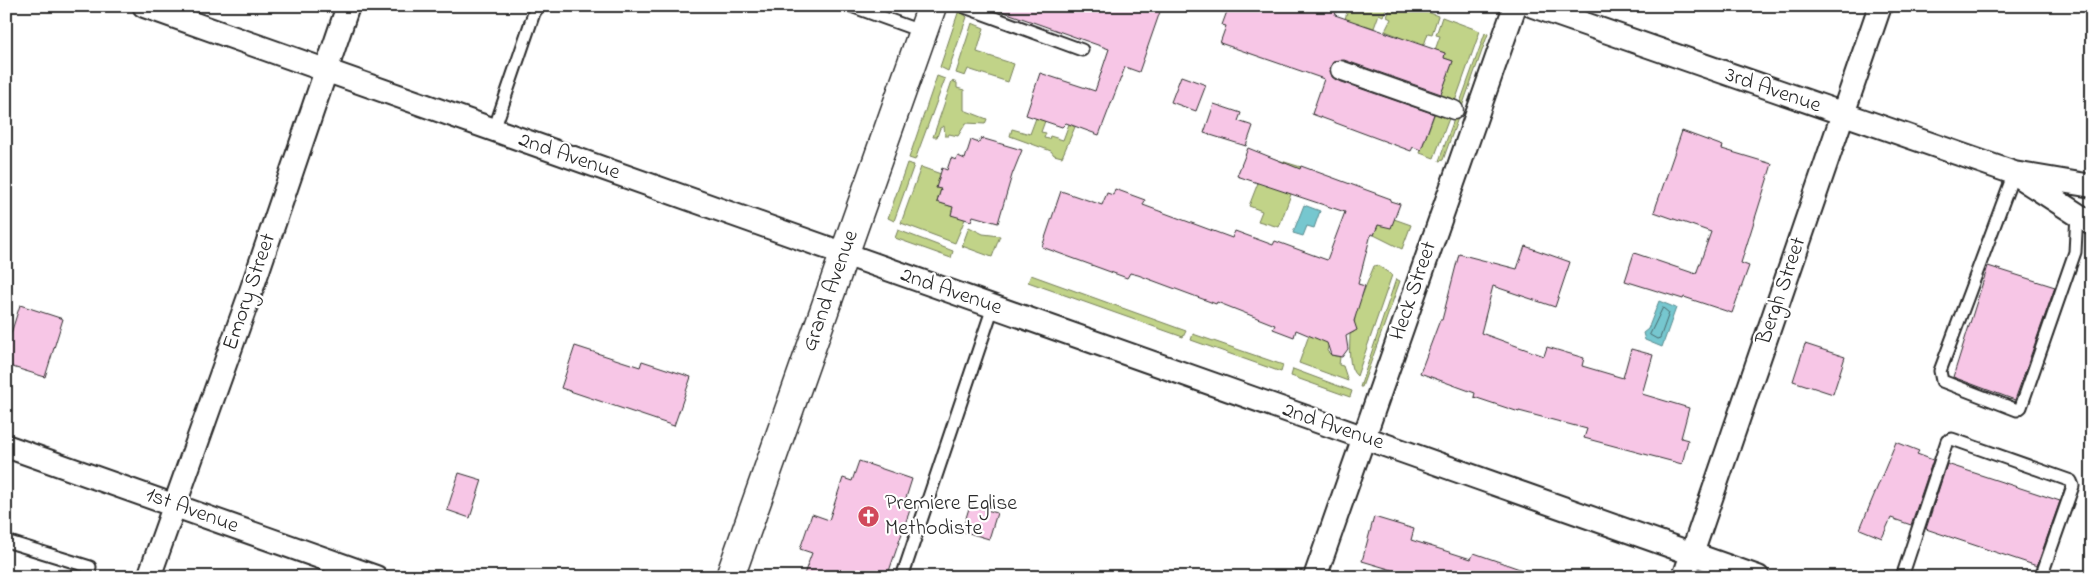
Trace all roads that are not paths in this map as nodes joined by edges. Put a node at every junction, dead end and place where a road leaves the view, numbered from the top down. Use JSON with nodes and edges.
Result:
{"nodes":[{"id":1,"x":144,"y":6,"type":"edge"},
{"id":2,"x":348,"y":6,"type":"edge"},
{"id":3,"x":539,"y":6,"type":"edge"},
{"id":4,"x":850,"y":6,"type":"edge"},
{"id":5,"x":932,"y":6,"type":"edge"},
{"id":6,"x":962,"y":6,"type":"edge"},
{"id":7,"x":1515,"y":6,"type":"edge"},
{"id":8,"x":1533,"y":6,"type":"edge"},
{"id":9,"x":1880,"y":6,"type":"edge"},
{"id":10,"x":923,"y":32,"type":"junction"},
{"id":11,"x":1082,"y":50,"type":"dead end"},
{"id":12,"x":325,"y":70,"type":"junction"},
{"id":13,"x":1340,"y":70,"type":"dead end"},
{"id":14,"x":1454,"y":110,"type":"dead end"},
{"id":15,"x":1842,"y":115,"type":"junction"},
{"id":16,"x":494,"y":130,"type":"junction"},
{"id":17,"x":2014,"y":173,"type":"junction"},
{"id":18,"x":2092,"y":186,"type":"edge"},
{"id":19,"x":2084,"y":219,"type":"edge"},
{"id":20,"x":844,"y":254,"type":"junction"},
{"id":21,"x":992,"y":307,"type":"junction"},
{"id":22,"x":1362,"y":438,"type":"junction"},
{"id":23,"x":6,"y":446,"type":"edge"},
{"id":24,"x":175,"y":504,"type":"junction"},
{"id":25,"x":6,"y":541,"type":"edge"},
{"id":26,"x":1692,"y":554,"type":"junction"},
{"id":27,"x":87,"y":577,"type":"edge"},
{"id":28,"x":149,"y":577,"type":"edge"},
{"id":29,"x":376,"y":577,"type":"edge"},
{"id":30,"x":730,"y":577,"type":"edge"},
{"id":31,"x":902,"y":577,"type":"edge"},
{"id":32,"x":1315,"y":577,"type":"edge"},
{"id":33,"x":1684,"y":577,"type":"edge"},
{"id":34,"x":1758,"y":577,"type":"edge"},
{"id":35,"x":1902,"y":577,"type":"edge"},
{"id":36,"x":2041,"y":577,"type":"edge"}],
"edges":[{"from":1,"to":12,"type":"street","name":"2nd Avenue"},
{"from":2,"to":12,"type":"street","name":"Emory Street"},
{"from":3,"to":16,"type":"lane"},
{"from":4,"to":10,"type":"lane"},
{"from":5,"to":10,"type":"street","name":"Grand Avenue"},
{"from":6,"to":11,"type":"lane"},
{"from":7,"to":22,"type":"street","name":"Heck Street"},
{"from":8,"to":15,"type":"street","name":"3rd Avenue"},
{"from":9,"to":15,"type":"street","name":"Bergh Street"},
{"from":10,"to":20,"type":"street","name":"Grand Avenue"},
{"from":12,"to":16,"type":"street","name":"2nd Avenue"},
{"from":12,"to":24,"type":"street","name":"Emory Street"},
{"from":13,"to":14,"type":"street"},
{"from":15,"to":17,"type":"street","name":"3rd Avenue"},
{"from":15,"to":26,"type":"street","name":"Bergh Street"},
{"from":16,"to":20,"type":"street","name":"2nd Avenue"},
{"from":17,"to":18,"type":"street","name":"3rd Avenue"},
{"from":17,"to":19,"type":"street","name":"3rd Avenue"},
{"from":17,"to":19,"type":"lane"},
{"from":20,"to":21,"type":"street","name":"2nd Avenue"},
{"from":20,"to":30,"type":"street","name":"Grand Avenue"},
{"from":21,"to":22,"type":"street","name":"2nd Avenue"},
{"from":21,"to":31,"type":"lane"},
{"from":22,"to":26,"type":"street","name":"2nd Avenue"},
{"from":22,"to":32,"type":"street","name":"Heck Street"},
{"from":23,"to":24,"type":"street","name":"1st Avenue"},
{"from":24,"to":28,"type":"street","name":"Emory Street"},
{"from":24,"to":29,"type":"street","name":"1st Avenue"},
{"from":25,"to":27,"type":"lane"},
{"from":26,"to":33,"type":"street","name":"Bergh Street"},
{"from":26,"to":34,"type":"street","name":"2nd Avenue"},
{"from":35,"to":36,"type":"lane"}]}
